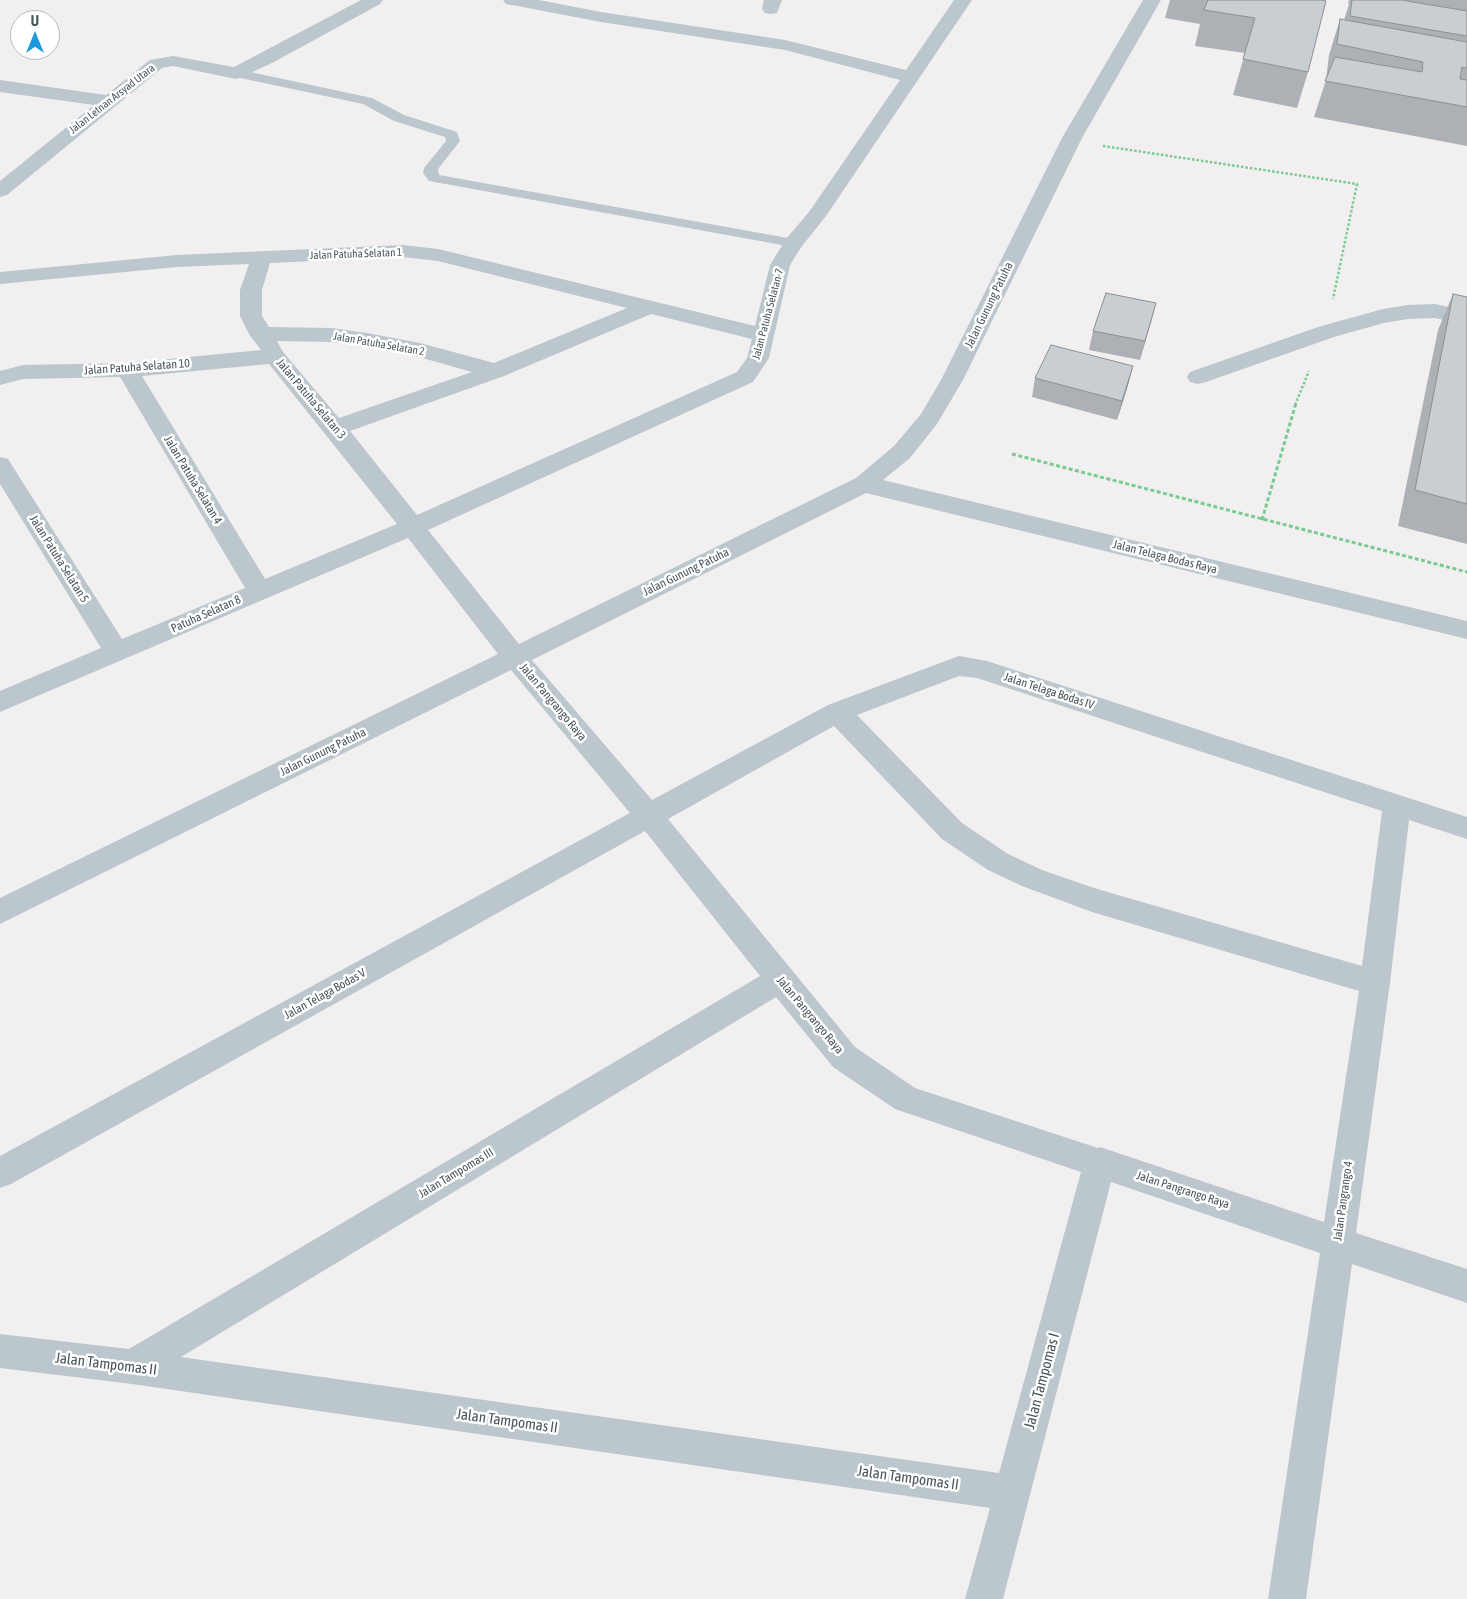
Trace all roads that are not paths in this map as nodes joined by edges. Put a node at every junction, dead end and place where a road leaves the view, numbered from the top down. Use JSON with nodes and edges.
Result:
{"nodes":[{"id":1,"x":374,"y":0,"type":"edge"},
{"id":2,"x":512,"y":0,"type":"edge"},
{"id":3,"x":612,"y":0,"type":"edge"},
{"id":4,"x":963,"y":0,"type":"edge"},
{"id":5,"x":1145,"y":1,"type":"edge"},
{"id":6,"x":601,"y":17,"type":"junction"},
{"id":7,"x":236,"y":73,"type":"junction"},
{"id":8,"x":911,"y":77,"type":"junction"},
{"id":9,"x":0,"y":86,"type":"edge"},
{"id":10,"x":108,"y":101,"type":"junction"},
{"id":11,"x":0,"y":191,"type":"edge"},
{"id":12,"x":793,"y":243,"type":"junction"},
{"id":13,"x":261,"y":258,"type":"junction"},
{"id":14,"x":0,"y":278,"type":"edge"},
{"id":15,"x":650,"y":306,"type":"junction"},
{"id":16,"x":1467,"y":318,"type":"edge"},
{"id":17,"x":260,"y":334,"type":"junction"},
{"id":18,"x":764,"y":335,"type":"junction"},
{"id":19,"x":275,"y":356,"type":"junction"},
{"id":20,"x":127,"y":370,"type":"junction"},
{"id":21,"x":496,"y":372,"type":"junction"},
{"id":22,"x":1198,"y":377,"type":"dead end"},
{"id":23,"x":0,"y":378,"type":"edge"},
{"id":24,"x":335,"y":428,"type":"junction"},
{"id":25,"x":0,"y":465,"type":"edge"},
{"id":26,"x":864,"y":484,"type":"junction"},
{"id":27,"x":412,"y":527,"type":"junction"},
{"id":28,"x":259,"y":590,"type":"junction"},
{"id":29,"x":1467,"y":630,"type":"edge"},
{"id":30,"x":117,"y":652,"type":"junction"},
{"id":31,"x":514,"y":656,"type":"junction"},
{"id":32,"x":0,"y":702,"type":"edge"},
{"id":33,"x":837,"y":712,"type":"junction"},
{"id":34,"x":1397,"y":804,"type":"junction"},
{"id":35,"x":649,"y":816,"type":"junction"},
{"id":36,"x":1467,"y":828,"type":"edge"},
{"id":37,"x":0,"y":912,"type":"edge"},
{"id":38,"x":780,"y":979,"type":"junction"},
{"id":39,"x":1375,"y":983,"type":"junction"},
{"id":40,"x":1100,"y":1162,"type":"junction"},
{"id":41,"x":0,"y":1173,"type":"edge"},
{"id":42,"x":1338,"y":1242,"type":"junction"},
{"id":43,"x":1467,"y":1286,"type":"edge"},
{"id":44,"x":0,"y":1351,"type":"edge"},
{"id":45,"x":132,"y":1367,"type":"junction"},
{"id":46,"x":1013,"y":1493,"type":"junction"},
{"id":47,"x":984,"y":1599,"type":"edge"},
{"id":48,"x":1287,"y":1599,"type":"edge"}],
"edges":[{"from":1,"to":7,"type":"street"},
{"from":2,"to":6,"type":"street"},
{"from":3,"to":6,"type":"street"},
{"from":4,"to":8,"type":"street","name":"Jalan Patuha Selatan-7"},
{"from":5,"to":26,"type":"street","name":"Jalan Gunung Patuha"},
{"from":6,"to":8,"type":"street"},
{"from":7,"to":10,"type":"street","name":"Jalan Letnan Arsyad Utara"},
{"from":7,"to":12,"type":"lane"},
{"from":8,"to":12,"type":"street","name":"Jalan Patuha Selatan-7"},
{"from":9,"to":10,"type":"street"},
{"from":10,"to":11,"type":"street","name":"Jalan Letnan Arsyad Utara"},
{"from":12,"to":18,"type":"street","name":"Jalan Patuha Selatan-7"},
{"from":13,"to":14,"type":"street","name":"Jalan Patuha Selatan 1"},
{"from":13,"to":15,"type":"street","name":"Jalan Patuha Selatan 1"},
{"from":13,"to":17,"type":"street","name":"Jalan Patuha Selatan 3"},
{"from":15,"to":18,"type":"street","name":"Jalan Patuha Selatan 1"},
{"from":15,"to":21,"type":"street"},
{"from":16,"to":22,"type":"street"},
{"from":17,"to":19,"type":"street","name":"Jalan Patuha Selatan 3"},
{"from":17,"to":21,"type":"street","name":"Jalan Patuha Selatan 2"},
{"from":18,"to":27,"type":"street","name":"Jalan Patuha Selatan-7"},
{"from":19,"to":20,"type":"street","name":"Jalan Patuha Selatan 10"},
{"from":19,"to":24,"type":"street","name":"Jalan Patuha Selatan 3"},
{"from":20,"to":23,"type":"street","name":"Jalan Patuha Selatan 10"},
{"from":20,"to":28,"type":"street","name":"Jalan Patuha Selatan 4"},
{"from":21,"to":24,"type":"street"},
{"from":24,"to":27,"type":"street","name":"Jalan Patuha Selatan 3"},
{"from":25,"to":30,"type":"street","name":"Jalan Patuha Selatan 5"},
{"from":26,"to":29,"type":"street","name":"Jalan Telaga Bodas Raya"},
{"from":26,"to":31,"type":"street","name":"Jalan Gunung Patuha"},
{"from":27,"to":28,"type":"street","name":"Patuha Selatan 8"},
{"from":27,"to":31,"type":"street","name":"Jalan Pangrango Raya"},
{"from":28,"to":30,"type":"street","name":"Patuha Selatan 8"},
{"from":30,"to":32,"type":"street","name":"Patuha Selatan 8"},
{"from":31,"to":35,"type":"street","name":"Jalan Pangrango Raya"},
{"from":31,"to":37,"type":"street","name":"Jalan Gunung Patuha"},
{"from":33,"to":34,"type":"street","name":"Jalan Telaga Bodas IV"},
{"from":33,"to":35,"type":"street","name":"Jalan Telaga Bodas IV"},
{"from":33,"to":39,"type":"street"},
{"from":34,"to":36,"type":"street","name":"Jalan Telaga Bodas IV"},
{"from":34,"to":39,"type":"street","name":"Jalan Pangrango 4"},
{"from":35,"to":38,"type":"street","name":"Jalan Pangrango Raya"},
{"from":35,"to":41,"type":"street","name":"Jalan Telaga Bodas V"},
{"from":38,"to":40,"type":"street","name":"Jalan Pangrango Raya"},
{"from":38,"to":45,"type":"street","name":"Jalan Tampomas III"},
{"from":39,"to":42,"type":"street","name":"Jalan Pangrango 4"},
{"from":40,"to":42,"type":"street","name":"Jalan Pangrango Raya"},
{"from":40,"to":46,"type":"street","name":"Jalan Tampomas I"},
{"from":42,"to":43,"type":"street","name":"Jalan Pangrango Raya"},
{"from":42,"to":48,"type":"street","name":"Jalan Pangrango 4"},
{"from":44,"to":45,"type":"street","name":"Jalan Tampomas II"},
{"from":45,"to":46,"type":"street","name":"Jalan Tampomas II"},
{"from":46,"to":47,"type":"street","name":"Jalan Tampomas I"}]}
